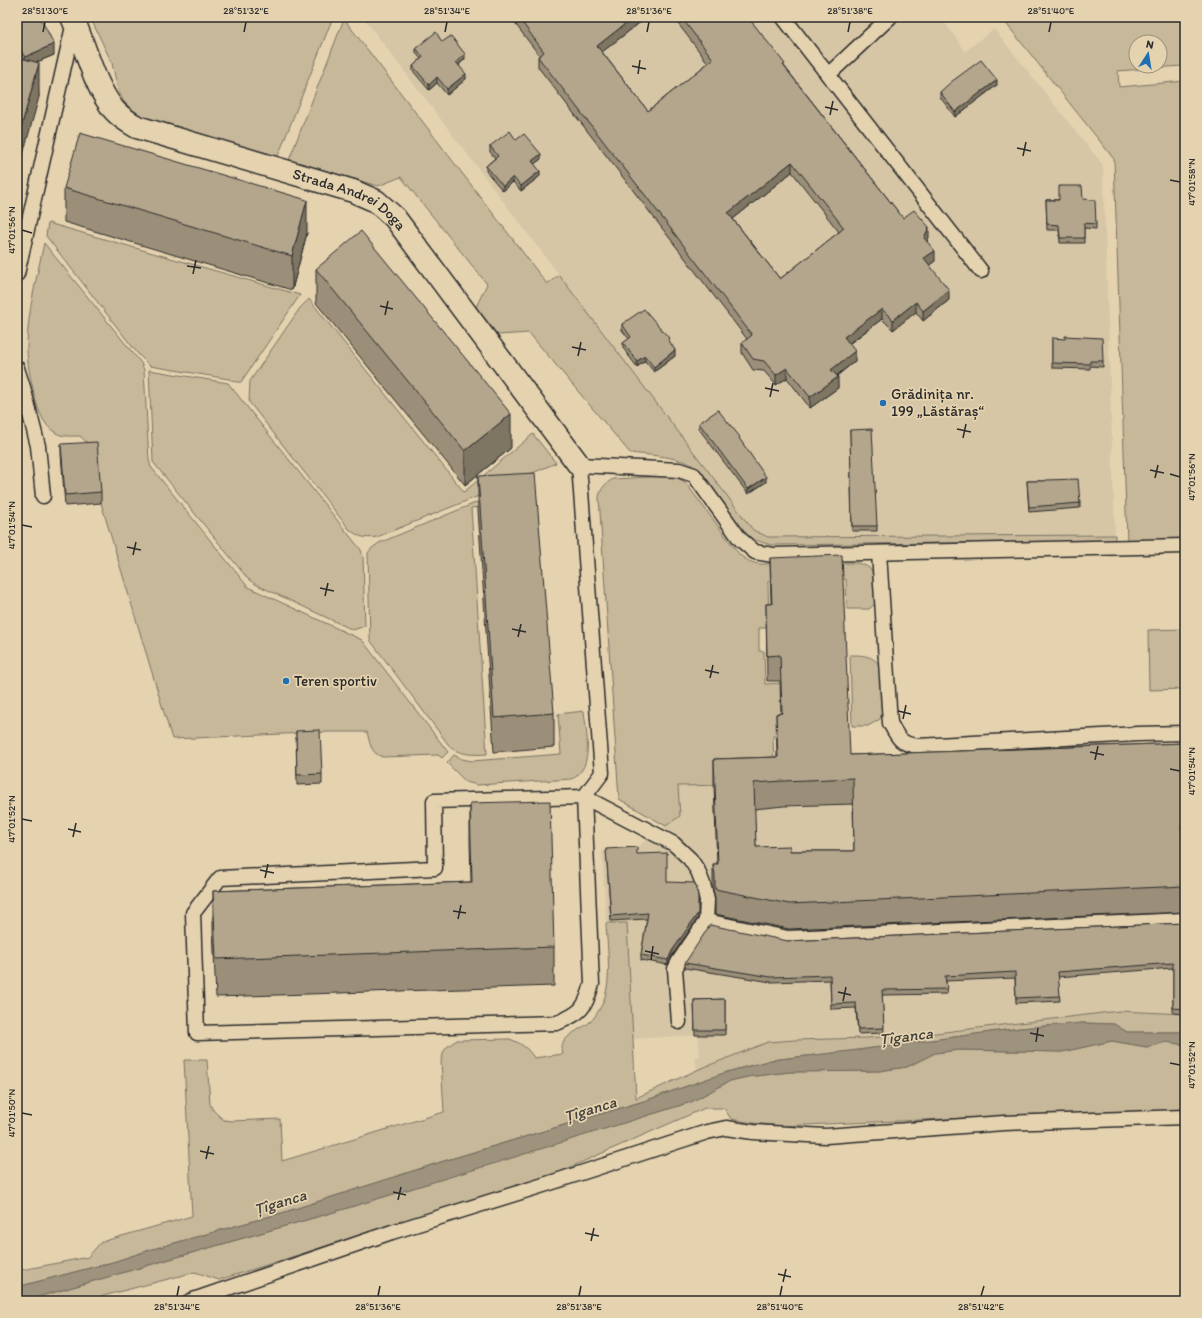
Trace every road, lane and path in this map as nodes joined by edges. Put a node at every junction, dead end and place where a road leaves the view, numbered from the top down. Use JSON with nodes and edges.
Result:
{"nodes":[{"id":1,"x":783,"y":17,"type":"edge"},
{"id":2,"x":890,"y":17,"type":"edge"},
{"id":3,"x":73,"y":20,"type":"edge"},
{"id":4,"x":828,"y":75,"type":"junction"},
{"id":5,"x":981,"y":271,"type":"dead end"},
{"id":6,"x":17,"y":274,"type":"edge"},
{"id":7,"x":17,"y":368,"type":"edge"},
{"id":8,"x":579,"y":465,"type":"junction"},
{"id":9,"x":43,"y":496,"type":"dead end"},
{"id":10,"x":1185,"y":546,"type":"edge"},
{"id":11,"x":879,"y":552,"type":"junction"},
{"id":12,"x":1185,"y":734,"type":"edge"},
{"id":13,"x":584,"y":797,"type":"junction"},
{"id":14,"x":1185,"y":920,"type":"edge"},
{"id":15,"x":706,"y":921,"type":"junction"},
{"id":16,"x":679,"y":1022,"type":"dead end"},
{"id":17,"x":1185,"y":1117,"type":"edge"},
{"id":18,"x":190,"y":1301,"type":"edge"}],
"edges":[{"from":1,"to":4,"type":"lane"},
{"from":2,"to":4,"type":"lane"},
{"from":3,"to":6,"type":"lane"},
{"from":3,"to":8,"type":"street","name":"Strada Andrei Doga"},
{"from":4,"to":5,"type":"lane"},
{"from":7,"to":9,"type":"lane"},
{"from":8,"to":11,"type":"lane"},
{"from":8,"to":13,"type":"lane"},
{"from":10,"to":11,"type":"lane"},
{"from":11,"to":12,"type":"lane"},
{"from":13,"to":13,"type":"lane"},
{"from":13,"to":15,"type":"lane"},
{"from":14,"to":15,"type":"lane"},
{"from":15,"to":16,"type":"lane"},
{"from":17,"to":18,"type":"lane"}]}
